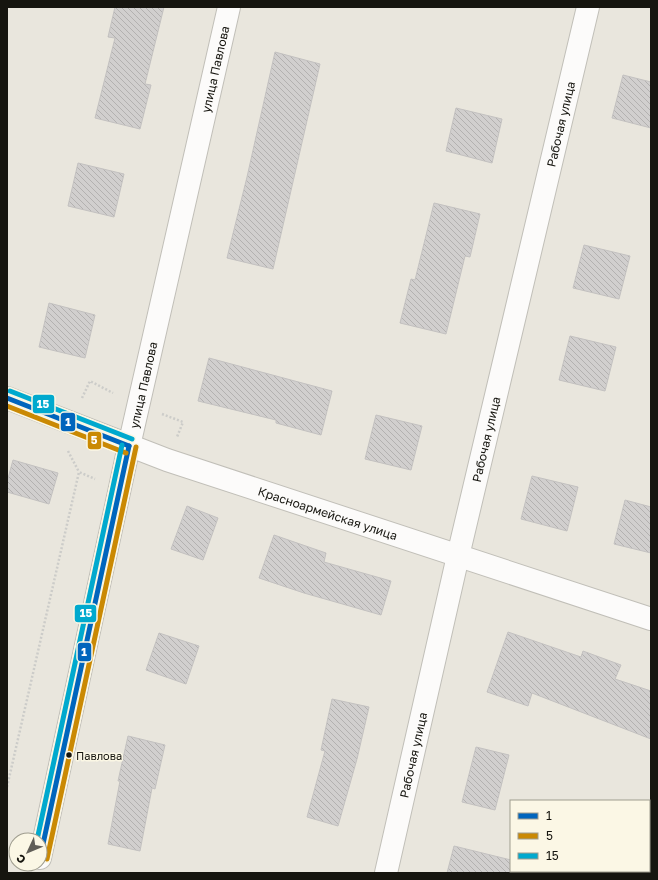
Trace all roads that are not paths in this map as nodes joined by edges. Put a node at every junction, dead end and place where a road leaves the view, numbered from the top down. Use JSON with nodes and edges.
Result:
{"nodes":[{"id":1,"x":229,"y":7,"type":"edge"},
{"id":2,"x":588,"y":7,"type":"edge"},
{"id":3,"x":7,"y":398,"type":"edge"},
{"id":4,"x":129,"y":446,"type":"junction"},
{"id":5,"x":458,"y":556,"type":"junction"},
{"id":6,"x":651,"y":619,"type":"edge"},
{"id":7,"x":46,"y":832,"type":"edge"},
{"id":8,"x":386,"y":873,"type":"edge"}],
"edges":[{"from":1,"to":4,"type":"street","name":"улица Павлова"},
{"from":2,"to":5,"type":"street","name":"Рабочая улица"},
{"from":3,"to":4,"type":"street","name":"Красноармейская улица"},
{"from":4,"to":5,"type":"street","name":"Красноармейская улица"},
{"from":4,"to":7,"type":"street","name":"улица Павлова"},
{"from":5,"to":6,"type":"street","name":"Красноармейская улица"},
{"from":5,"to":8,"type":"street","name":"Рабочая улица"}]}
